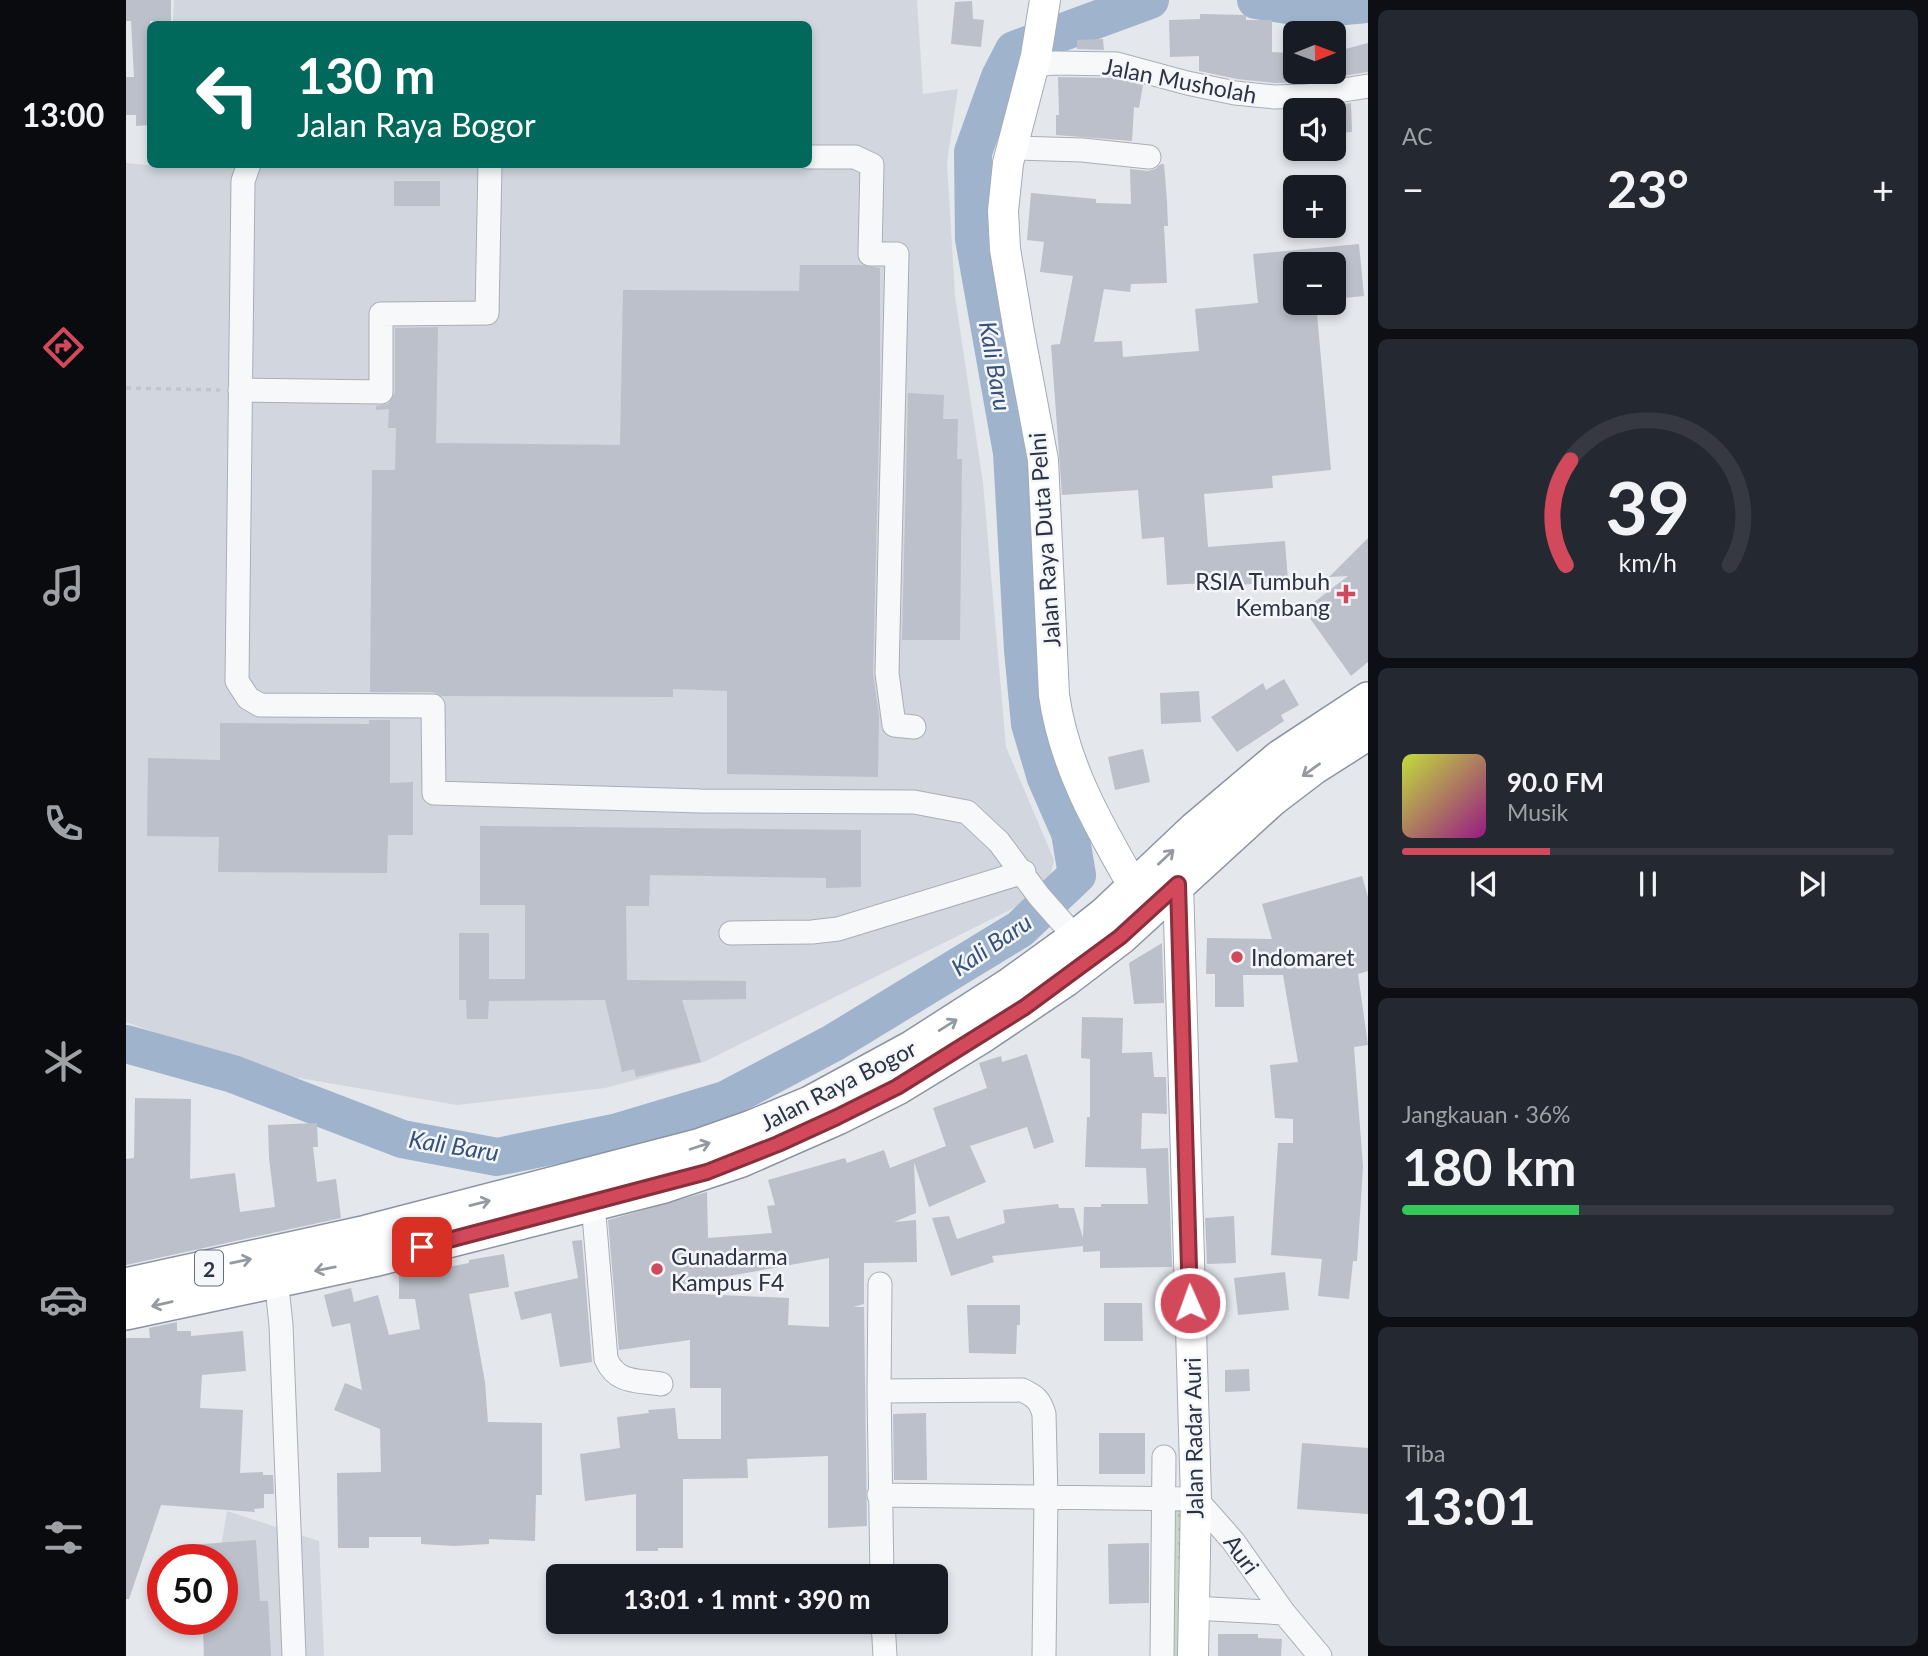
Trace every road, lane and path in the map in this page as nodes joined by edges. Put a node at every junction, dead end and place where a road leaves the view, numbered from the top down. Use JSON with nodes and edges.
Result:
{"nodes":[{"id":1,"x":1045,"y":5,"type":"edge"},
{"id":2,"x":1035,"y":60,"type":"junction"},
{"id":3,"x":1368,"y":86,"type":"edge"},
{"id":4,"x":1013,"y":148,"type":"junction"},
{"id":5,"x":812,"y":157,"type":"edge"},
{"id":6,"x":1149,"y":157,"type":"dead end"},
{"id":7,"x":248,"y":168,"type":"edge"},
{"id":8,"x":490,"y":168,"type":"edge"},
{"id":9,"x":126,"y":388,"type":"edge"},
{"id":10,"x":240,"y":390,"type":"junction"},
{"id":11,"x":1368,"y":699,"type":"edge"},
{"id":12,"x":914,"y":727,"type":"dead end"},
{"id":13,"x":1368,"y":732,"type":"edge"},
{"id":14,"x":1024,"y":872,"type":"junction"},
{"id":15,"x":1178,"y":884,"type":"junction"},
{"id":16,"x":1134,"y":887,"type":"junction"},
{"id":17,"x":1071,"y":932,"type":"junction"},
{"id":18,"x":731,"y":933,"type":"dead end"},
{"id":19,"x":593,"y":1203,"type":"junction"},
{"id":20,"x":370,"y":1246,"type":"junction"},
{"id":21,"x":276,"y":1278,"type":"junction"},
{"id":22,"x":880,"y":1284,"type":"dead end"},
{"id":23,"x":126,"y":1286,"type":"edge"},
{"id":24,"x":126,"y":1312,"type":"edge"},
{"id":25,"x":661,"y":1384,"type":"dead end"},
{"id":26,"x":879,"y":1391,"type":"junction"},
{"id":27,"x":1164,"y":1458,"type":"dead end"},
{"id":28,"x":879,"y":1496,"type":"junction"},
{"id":29,"x":1046,"y":1496,"type":"junction"},
{"id":30,"x":1163,"y":1498,"type":"junction"},
{"id":31,"x":1196,"y":1499,"type":"junction"},
{"id":32,"x":882,"y":1564,"type":"edge"},
{"id":33,"x":1193,"y":1608,"type":"junction"},
{"id":34,"x":1284,"y":1613,"type":"junction"},
{"id":35,"x":884,"y":1634,"type":"edge"},
{"id":36,"x":293,"y":1656,"type":"edge"},
{"id":37,"x":885,"y":1656,"type":"edge"},
{"id":38,"x":1044,"y":1656,"type":"edge"},
{"id":39,"x":1162,"y":1656,"type":"edge"},
{"id":40,"x":1193,"y":1656,"type":"edge"},
{"id":41,"x":1320,"y":1656,"type":"edge"}],
"edges":[{"from":1,"to":2,"type":"main road","name":"Jalan Raya Duta Pelni"},
{"from":2,"to":3,"type":"street","name":"Jalan Musholah"},
{"from":2,"to":4,"type":"main road","name":"Jalan Raya Duta Pelni"},
{"from":4,"to":6,"type":"street"},
{"from":4,"to":16,"type":"main road","name":"Jalan Raya Duta Pelni"},
{"from":5,"to":12,"type":"street"},
{"from":7,"to":10,"type":"street"},
{"from":8,"to":10,"type":"street"},
{"from":9,"to":10,"type":"path"},
{"from":10,"to":14,"type":"street"},
{"from":16,"to":11,"type":"highway","name":"Jalan Raya Bogor","number":"2","one_way":true},
{"from":13,"to":15,"type":"highway","name":"Jalan Raya Bogor","number":"2","one_way":true},
{"from":14,"to":17,"type":"street"},
{"from":14,"to":18,"type":"street"},
{"from":15,"to":19,"type":"highway","name":"Jalan Raya Bogor","number":"2"},
{"from":15,"to":31,"type":"main road","name":"Jalan Radar Auri"},
{"from":16,"to":17,"type":"highway","name":"Jalan Raya Bogor","number":"2"},
{"from":20,"to":17,"type":"highway","name":"Jalan Raya Bogor","number":"2","one_way":true},
{"from":19,"to":20,"type":"highway","name":"Jalan Raya Bogor","number":"2"},
{"from":19,"to":25,"type":"street"},
{"from":20,"to":21,"type":"highway","name":"Jalan Raya Bogor","number":"2","one_way":true},
{"from":23,"to":20,"type":"highway","name":"Jalan Raya Bogor","number":"2","one_way":true},
{"from":21,"to":24,"type":"highway","name":"Jalan Raya Bogor","number":"2","one_way":true},
{"from":21,"to":36,"type":"street"},
{"from":22,"to":26,"type":"street"},
{"from":26,"to":28,"type":"street"},
{"from":26,"to":29,"type":"street"},
{"from":27,"to":30,"type":"street"},
{"from":28,"to":29,"type":"street"},
{"from":28,"to":32,"type":"street"},
{"from":29,"to":30,"type":"street"},
{"from":29,"to":38,"type":"street"},
{"from":30,"to":31,"type":"street"},
{"from":30,"to":39,"type":"street"},
{"from":31,"to":33,"type":"main road","name":"Jalan Radar Auri"},
{"from":31,"to":34,"type":"street","name":"Auri"},
{"from":33,"to":34,"type":"street","name":"Auri"},
{"from":33,"to":40,"type":"main road","name":"Jalan Radar Auri"},
{"from":34,"to":41,"type":"street","name":"Auri"},
{"from":35,"to":37,"type":"street"}]}
